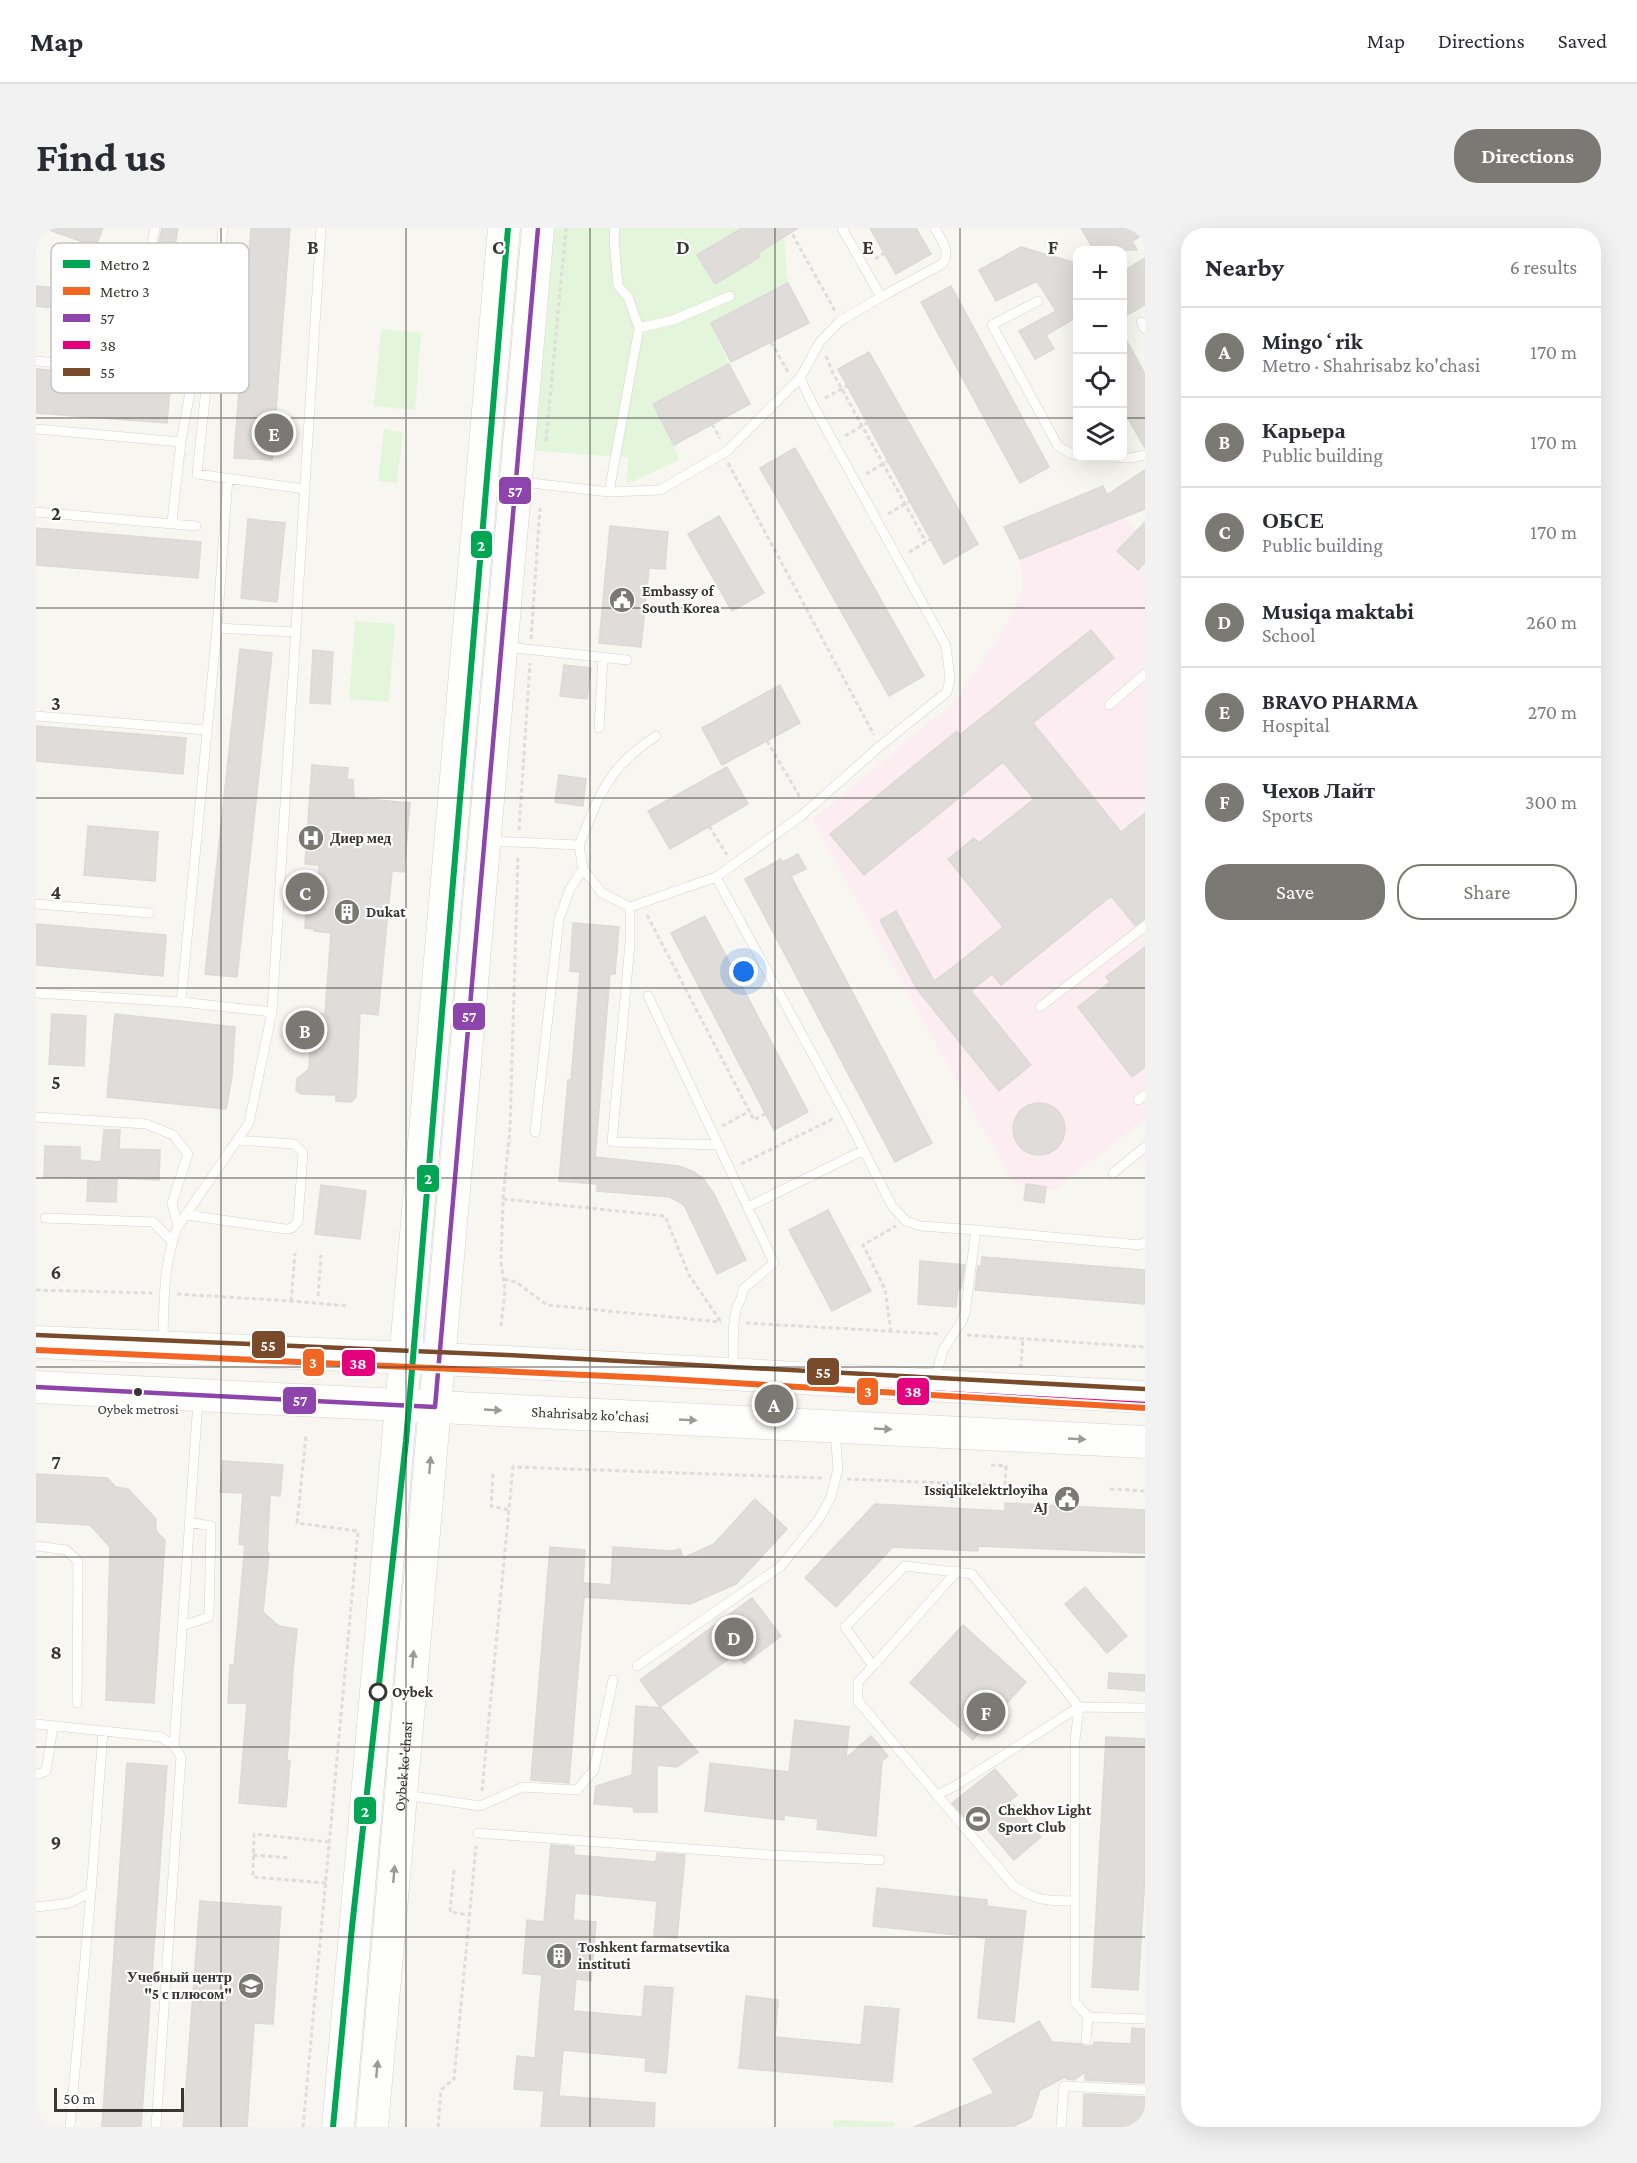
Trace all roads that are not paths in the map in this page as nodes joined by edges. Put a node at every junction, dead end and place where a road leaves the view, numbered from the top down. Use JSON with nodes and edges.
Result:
{"nodes":[{"id":1,"x":155,"y":228,"type":"edge"},
{"id":2,"x":223,"y":228,"type":"edge"},
{"id":3,"x":321,"y":228,"type":"edge"},
{"id":4,"x":504,"y":228,"type":"edge"},
{"id":5,"x":538,"y":228,"type":"edge"},
{"id":6,"x":615,"y":228,"type":"edge"},
{"id":7,"x":842,"y":228,"type":"edge"},
{"id":8,"x":935,"y":228,"type":"edge"},
{"id":9,"x":152,"y":243,"type":"edge"},
{"id":10,"x":221,"y":243,"type":"edge"},
{"id":11,"x":730,"y":296,"type":"dead end"},
{"id":12,"x":881,"y":297,"type":"junction"},
{"id":13,"x":1038,"y":301,"type":"dead end"},
{"id":14,"x":639,"y":328,"type":"junction"},
{"id":15,"x":36,"y":361,"type":"edge"},
{"id":16,"x":51,"y":362,"type":"edge"},
{"id":17,"x":798,"y":381,"type":"junction"},
{"id":18,"x":190,"y":393,"type":"edge"},
{"id":19,"x":206,"y":393,"type":"edge"},
{"id":20,"x":36,"y":429,"type":"edge"},
{"id":21,"x":181,"y":442,"type":"junction"},
{"id":22,"x":1073,"y":454,"type":"edge"},
{"id":23,"x":1145,"y":455,"type":"edge"},
{"id":24,"x":1127,"y":459,"type":"edge"},
{"id":25,"x":228,"y":478,"type":"junction"},
{"id":26,"x":516,"y":481,"type":"junction"},
{"id":27,"x":304,"y":489,"type":"junction"},
{"id":28,"x":609,"y":492,"type":"junction"},
{"id":29,"x":36,"y":512,"type":"edge"},
{"id":30,"x":172,"y":522,"type":"junction"},
{"id":31,"x":196,"y":526,"type":"dead end"},
{"id":32,"x":217,"y":628,"type":"junction"},
{"id":33,"x":295,"y":632,"type":"junction"},
{"id":34,"x":502,"y":647,"type":"junction"},
{"id":35,"x":603,"y":658,"type":"junction"},
{"id":36,"x":627,"y":660,"type":"dead end"},
{"id":37,"x":1145,"y":674,"type":"edge"},
{"id":38,"x":1109,"y":705,"type":"dead end"},
{"id":39,"x":36,"y":716,"type":"edge"},
{"id":40,"x":599,"y":728,"type":"dead end"},
{"id":41,"x":206,"y":730,"type":"junction"},
{"id":42,"x":656,"y":736,"type":"dead end"},
{"id":43,"x":484,"y":840,"type":"junction"},
{"id":44,"x":579,"y":845,"type":"junction"},
{"id":45,"x":583,"y":868,"type":"junction"},
{"id":46,"x":716,"y":877,"type":"junction"},
{"id":47,"x":36,"y":904,"type":"edge"},
{"id":48,"x":630,"y":907,"type":"junction"},
{"id":49,"x":149,"y":913,"type":"dead end"},
{"id":50,"x":1145,"y":926,"type":"edge"},
{"id":51,"x":36,"y":993,"type":"edge"},
{"id":52,"x":648,"y":996,"type":"dead end"},
{"id":53,"x":181,"y":1002,"type":"junction"},
{"id":54,"x":1040,"y":1007,"type":"dead end"},
{"id":55,"x":272,"y":1012,"type":"junction"},
{"id":56,"x":36,"y":1117,"type":"edge"},
{"id":57,"x":535,"y":1132,"type":"dead end"},
{"id":58,"x":238,"y":1140,"type":"junction"},
{"id":59,"x":718,"y":1145,"type":"junction"},
{"id":60,"x":1145,"y":1147,"type":"edge"},
{"id":61,"x":864,"y":1150,"type":"junction"},
{"id":62,"x":1113,"y":1173,"type":"dead end"},
{"id":63,"x":748,"y":1207,"type":"junction"},
{"id":64,"x":186,"y":1215,"type":"junction"},
{"id":65,"x":45,"y":1218,"type":"dead end"},
{"id":66,"x":178,"y":1226,"type":"junction"},
{"id":67,"x":976,"y":1230,"type":"junction"},
{"id":68,"x":172,"y":1241,"type":"junction"},
{"id":69,"x":1143,"y":1244,"type":"edge"},
{"id":70,"x":36,"y":1341,"type":"edge"},
{"id":71,"x":163,"y":1347,"type":"junction"},
{"id":72,"x":405,"y":1357,"type":"junction"},
{"id":73,"x":439,"y":1359,"type":"junction"},
{"id":74,"x":733,"y":1373,"type":"junction"},
{"id":75,"x":934,"y":1384,"type":"junction"},
{"id":76,"x":36,"y":1387,"type":"edge"},
{"id":77,"x":198,"y":1395,"type":"junction"},
{"id":78,"x":1145,"y":1397,"type":"edge"},
{"id":79,"x":401,"y":1406,"type":"junction"},
{"id":80,"x":435,"y":1407,"type":"junction"},
{"id":81,"x":835,"y":1427,"type":"junction"},
{"id":82,"x":1145,"y":1442,"type":"edge"},
{"id":83,"x":189,"y":1522,"type":"junction"},
{"id":84,"x":36,"y":1546,"type":"edge"},
{"id":85,"x":957,"y":1571,"type":"junction"},
{"id":86,"x":182,"y":1626,"type":"junction"},
{"id":87,"x":637,"y":1666,"type":"dead end"},
{"id":88,"x":873,"y":1666,"type":"junction"},
{"id":89,"x":613,"y":1680,"type":"dead end"},
{"id":90,"x":77,"y":1703,"type":"dead end"},
{"id":91,"x":1079,"y":1707,"type":"junction"},
{"id":92,"x":1145,"y":1707,"type":"edge"},
{"id":93,"x":36,"y":1724,"type":"edge"},
{"id":94,"x":53,"y":1727,"type":"junction"},
{"id":95,"x":103,"y":1732,"type":"junction"},
{"id":96,"x":174,"y":1746,"type":"junction"},
{"id":97,"x":36,"y":1775,"type":"edge"},
{"id":98,"x":401,"y":1794,"type":"junction"},
{"id":99,"x":937,"y":1795,"type":"junction"},
{"id":100,"x":478,"y":1833,"type":"road end"},
{"id":101,"x":880,"y":1860,"type":"dead end"},
{"id":102,"x":91,"y":1893,"type":"junction"},
{"id":103,"x":1075,"y":1901,"type":"junction"},
{"id":104,"x":36,"y":1907,"type":"edge"},
{"id":105,"x":1088,"y":2017,"type":"junction"},
{"id":106,"x":1145,"y":2019,"type":"edge"},
{"id":107,"x":1086,"y":2040,"type":"dead end"},
{"id":108,"x":1145,"y":2090,"type":"edge"},
{"id":109,"x":70,"y":2127,"type":"edge"},
{"id":110,"x":156,"y":2127,"type":"edge"},
{"id":111,"x":338,"y":2127,"type":"edge"},
{"id":112,"x":372,"y":2127,"type":"edge"},
{"id":113,"x":1061,"y":2127,"type":"edge"}],
"edges":[{"from":1,"to":9,"type":"lane"},
{"from":2,"to":10,"type":"lane"},
{"from":3,"to":27,"type":"lane"},
{"from":4,"to":72,"type":"main road"},
{"from":5,"to":26,"type":"main road","name":"Oybek ko'chasi"},
{"from":6,"to":14,"type":"lane"},
{"from":7,"to":12,"type":"lane"},
{"from":8,"to":12,"type":"lane"},
{"from":11,"to":14,"type":"lane"},
{"from":12,"to":17,"type":"lane"},
{"from":13,"to":22,"type":"lane"},
{"from":14,"to":28,"type":"lane"},
{"from":15,"to":16,"type":"lane"},
{"from":17,"to":28,"type":"lane"},
{"from":17,"to":46,"type":"lane"},
{"from":18,"to":21,"type":"lane"},
{"from":19,"to":25,"type":"lane"},
{"from":20,"to":21,"type":"lane"},
{"from":21,"to":30,"type":"lane"},
{"from":23,"to":24,"type":"lane"},
{"from":25,"to":27,"type":"lane"},
{"from":25,"to":32,"type":"lane"},
{"from":26,"to":28,"type":"lane"},
{"from":26,"to":34,"type":"main road","name":"Oybek ko'chasi"},
{"from":27,"to":33,"type":"lane"},
{"from":29,"to":30,"type":"lane"},
{"from":30,"to":31,"type":"lane"},
{"from":32,"to":33,"type":"lane"},
{"from":32,"to":41,"type":"lane"},
{"from":33,"to":55,"type":"lane"},
{"from":34,"to":35,"type":"lane"},
{"from":34,"to":43,"type":"main road","name":"Oybek ko'chasi"},
{"from":35,"to":36,"type":"lane"},
{"from":35,"to":40,"type":"lane"},
{"from":37,"to":38,"type":"lane"},
{"from":39,"to":41,"type":"lane"},
{"from":41,"to":53,"type":"lane"},
{"from":42,"to":44,"type":"lane"},
{"from":43,"to":44,"type":"lane"},
{"from":43,"to":73,"type":"main road","name":"Oybek ko'chasi"},
{"from":44,"to":45,"type":"lane"},
{"from":45,"to":48,"type":"lane"},
{"from":45,"to":57,"type":"lane"},
{"from":46,"to":48,"type":"lane"},
{"from":46,"to":61,"type":"lane"},
{"from":47,"to":49,"type":"lane"},
{"from":48,"to":59,"type":"lane"},
{"from":50,"to":54,"type":"lane"},
{"from":51,"to":53,"type":"lane"},
{"from":52,"to":59,"type":"lane"},
{"from":53,"to":55,"type":"lane"},
{"from":55,"to":58,"type":"lane"},
{"from":56,"to":66,"type":"lane"},
{"from":58,"to":64,"type":"lane"},
{"from":58,"to":64,"type":"lane"},
{"from":59,"to":63,"type":"lane"},
{"from":60,"to":62,"type":"lane"},
{"from":61,"to":63,"type":"lane"},
{"from":61,"to":67,"type":"lane"},
{"from":63,"to":74,"type":"lane"},
{"from":64,"to":66,"type":"lane"},
{"from":65,"to":68,"type":"lane"},
{"from":66,"to":68,"type":"lane"},
{"from":67,"to":69,"type":"lane"},
{"from":67,"to":75,"type":"lane"},
{"from":68,"to":71,"type":"lane"},
{"from":70,"to":71,"type":"main road"},
{"from":71,"to":72,"type":"main road"},
{"from":72,"to":73,"type":"main road"},
{"from":72,"to":79,"type":"main road"},
{"from":73,"to":74,"type":"main road"},
{"from":73,"to":80,"type":"main road","name":"Oybek ko'chasi"},
{"from":74,"to":75,"type":"main road"},
{"from":75,"to":78,"type":"main road"},
{"from":76,"to":77,"type":"main road","name":"Shahrisabz ko'chasi"},
{"from":77,"to":79,"type":"main road","name":"Shahrisabz ko'chasi"},
{"from":77,"to":83,"type":"lane"},
{"from":79,"to":80,"type":"main road","name":"Shahrisabz ko'chasi"},
{"from":79,"to":111,"type":"main road"},
{"from":80,"to":81,"type":"main road","name":"Shahrisabz ko'chasi","one_way":true},
{"from":98,"to":80,"type":"main road","name":"Oybek ko'chasi","one_way":true},
{"from":81,"to":82,"type":"main road","name":"Shahrisabz ko'chasi","one_way":true},
{"from":81,"to":87,"type":"lane"},
{"from":83,"to":86,"type":"lane"},
{"from":83,"to":86,"type":"lane"},
{"from":84,"to":90,"type":"lane"},
{"from":85,"to":88,"type":"lane"},
{"from":85,"to":88,"type":"lane"},
{"from":85,"to":91,"type":"lane"},
{"from":86,"to":96,"type":"lane"},
{"from":88,"to":99,"type":"lane"},
{"from":89,"to":98,"type":"lane"},
{"from":91,"to":92,"type":"lane"},
{"from":91,"to":99,"type":"lane"},
{"from":91,"to":103,"type":"lane"},
{"from":93,"to":94,"type":"lane"},
{"from":94,"to":95,"type":"lane"},
{"from":94,"to":97,"type":"lane"},
{"from":95,"to":96,"type":"lane"},
{"from":95,"to":102,"type":"lane"},
{"from":96,"to":110,"type":"lane"},
{"from":112,"to":98,"type":"main road","name":"Oybek ko'chasi","one_way":true},
{"from":99,"to":103,"type":"lane"},
{"from":100,"to":101,"type":"lane"},
{"from":102,"to":104,"type":"lane"},
{"from":102,"to":109,"type":"lane"},
{"from":103,"to":105,"type":"lane"},
{"from":105,"to":106,"type":"lane"},
{"from":105,"to":107,"type":"lane"},
{"from":108,"to":113,"type":"lane"}]}
